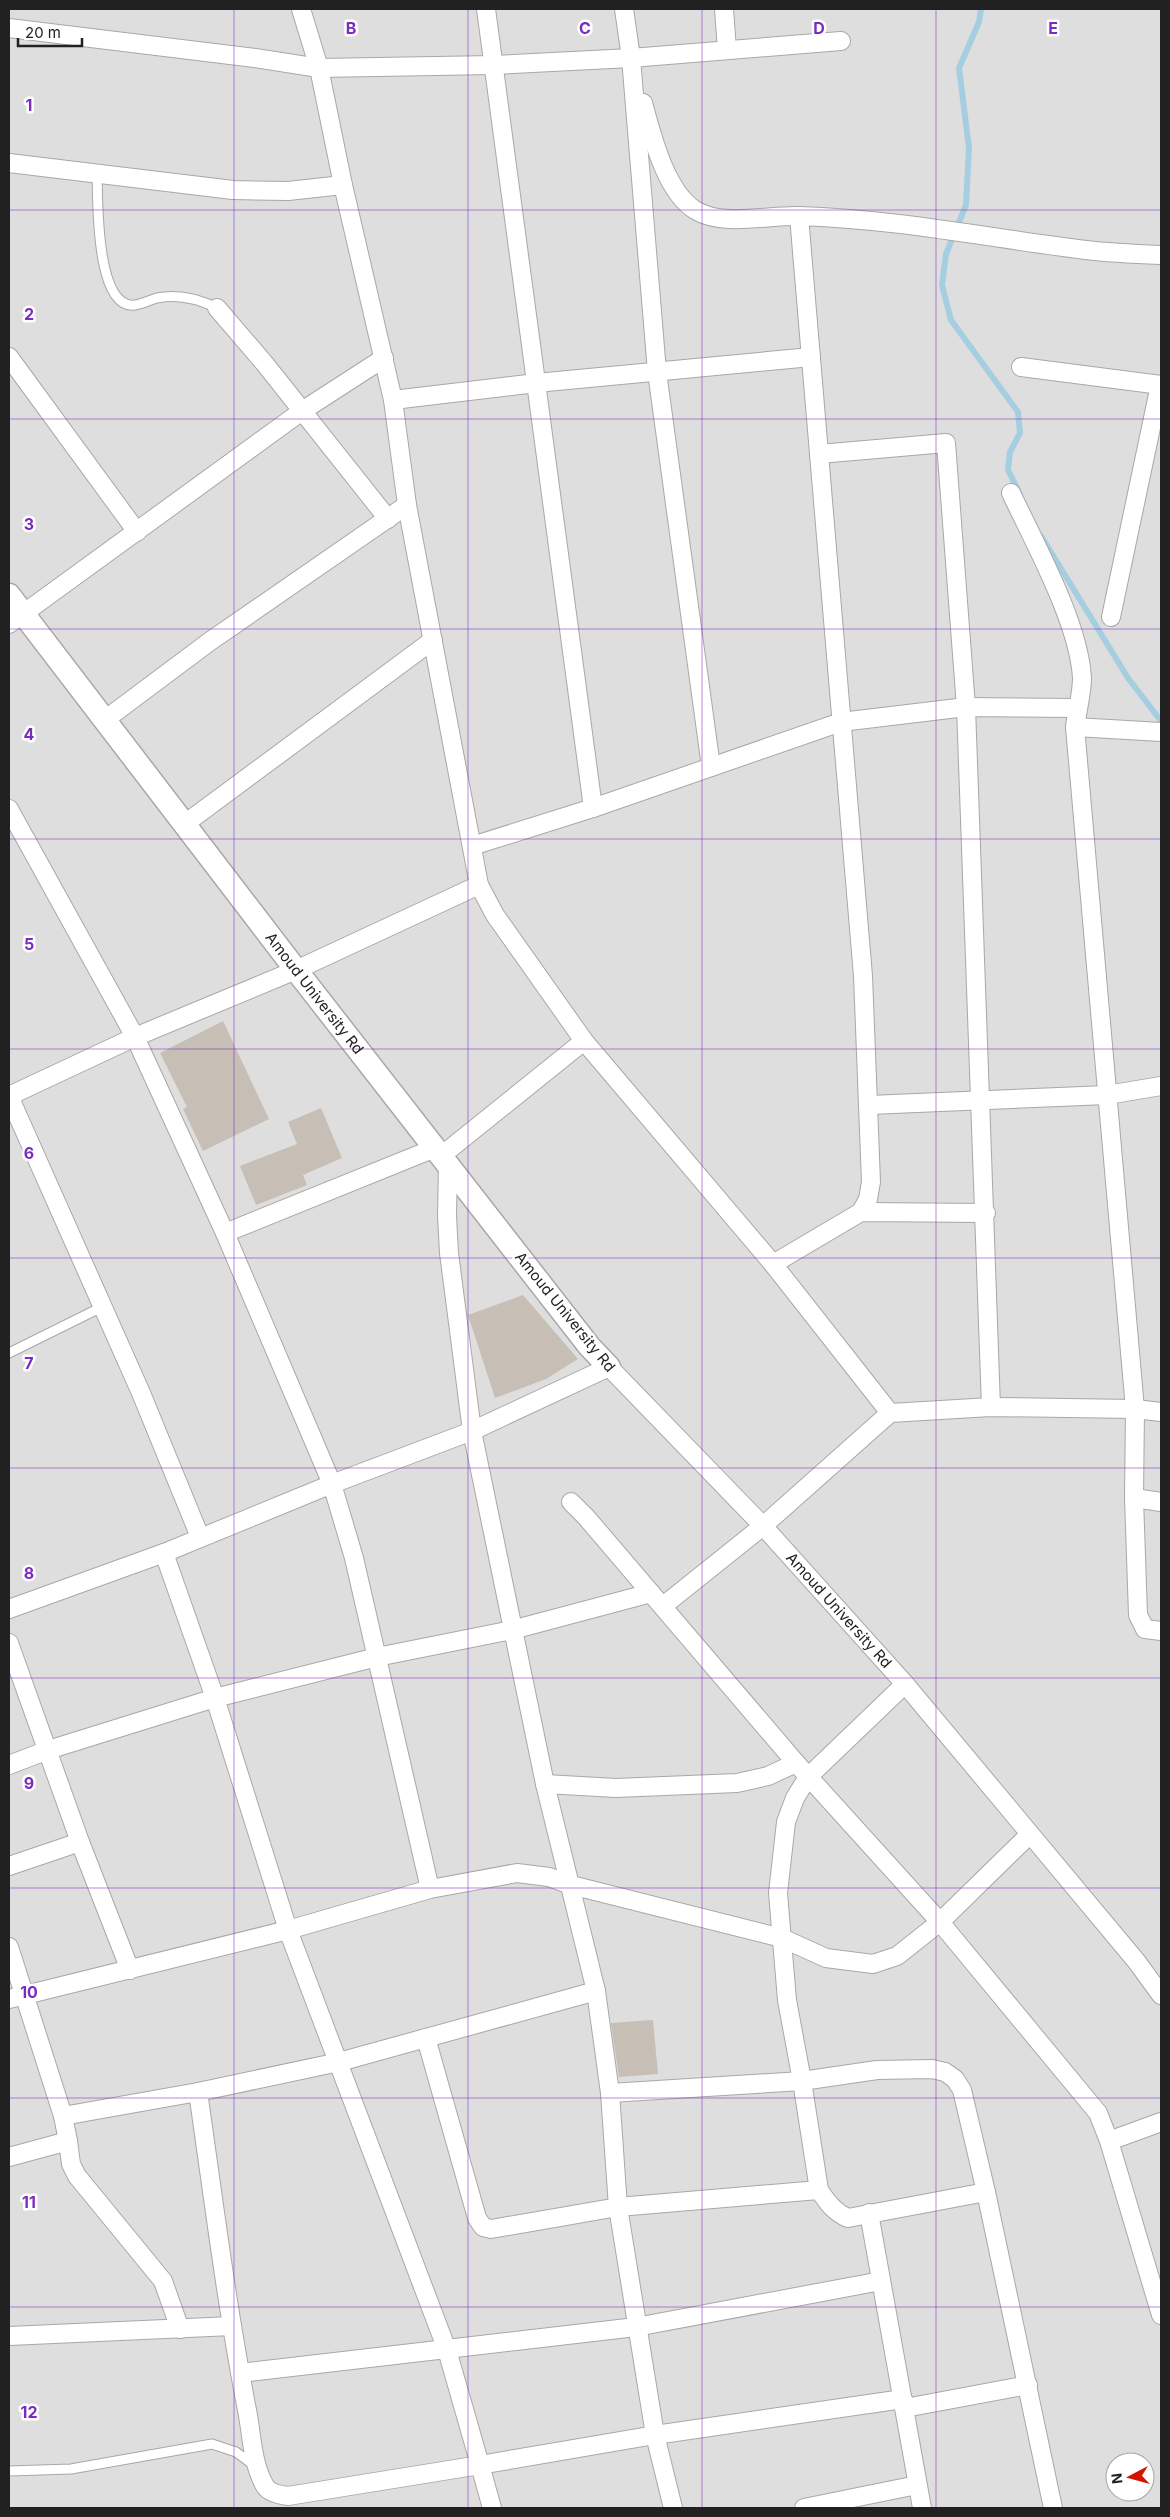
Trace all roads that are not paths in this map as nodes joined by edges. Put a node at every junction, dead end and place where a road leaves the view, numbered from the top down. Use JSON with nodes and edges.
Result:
{"nodes":[{"id":1,"x":301,"y":9,"type":"edge"},
{"id":2,"x":486,"y":9,"type":"edge"},
{"id":3,"x":624,"y":9,"type":"edge"},
{"id":4,"x":724,"y":9,"type":"edge"},
{"id":5,"x":9,"y":28,"type":"edge"},
{"id":6,"x":841,"y":41,"type":"dead end"},
{"id":7,"x":727,"y":50,"type":"junction"},
{"id":8,"x":631,"y":58,"type":"junction"},
{"id":9,"x":494,"y":65,"type":"junction"},
{"id":10,"x":319,"y":68,"type":"junction"},
{"id":11,"x":9,"y":164,"type":"edge"},
{"id":12,"x":97,"y":174,"type":"junction"},
{"id":13,"x":343,"y":185,"type":"junction"},
{"id":14,"x":799,"y":216,"type":"junction"},
{"id":15,"x":1161,"y":255,"type":"edge"},
{"id":16,"x":217,"y":308,"type":"joint"},
{"id":17,"x":9,"y":357,"type":"edge"},
{"id":18,"x":811,"y":357,"type":"junction"},
{"id":19,"x":384,"y":358,"type":"junction"},
{"id":20,"x":1020,"y":367,"type":"dead end"},
{"id":21,"x":658,"y":372,"type":"junction"},
{"id":22,"x":536,"y":383,"type":"junction"},
{"id":23,"x":1161,"y":385,"type":"edge"},
{"id":24,"x":393,"y":400,"type":"junction"},
{"id":25,"x":302,"y":411,"type":"junction"},
{"id":26,"x":819,"y":454,"type":"junction"},
{"id":27,"x":1012,"y":493,"type":"dead end"},
{"id":28,"x":407,"y":505,"type":"junction"},
{"id":29,"x":388,"y":518,"type":"junction"},
{"id":30,"x":137,"y":532,"type":"junction"},
{"id":31,"x":13,"y":610,"type":"edge"},
{"id":32,"x":1111,"y":617,"type":"dead end"},
{"id":33,"x":433,"y":640,"type":"junction"},
{"id":34,"x":966,"y":708,"type":"junction"},
{"id":35,"x":1077,"y":708,"type":"junction"},
{"id":36,"x":106,"y":719,"type":"junction"},
{"id":37,"x":841,"y":722,"type":"junction"},
{"id":38,"x":1075,"y":727,"type":"junction"},
{"id":39,"x":1161,"y":732,"type":"edge"},
{"id":40,"x":711,"y":767,"type":"junction"},
{"id":41,"x":593,"y":808,"type":"junction"},
{"id":42,"x":9,"y":809,"type":"edge"},
{"id":43,"x":186,"y":824,"type":"junction"},
{"id":44,"x":472,"y":846,"type":"junction"},
{"id":45,"x":479,"y":885,"type":"junction"},
{"id":46,"x":296,"y":970,"type":"junction"},
{"id":47,"x":135,"y":1037,"type":"junction"},
{"id":48,"x":584,"y":1041,"type":"junction"},
{"id":49,"x":1161,"y":1086,"type":"edge"},
{"id":50,"x":1107,"y":1095,"type":"junction"},
{"id":51,"x":982,"y":1101,"type":"junction"},
{"id":52,"x":869,"y":1105,"type":"junction"},
{"id":53,"x":441,"y":1156,"type":"junction"},
{"id":54,"x":861,"y":1212,"type":"junction"},
{"id":55,"x":986,"y":1213,"type":"junction"},
{"id":56,"x":225,"y":1233,"type":"junction"},
{"id":57,"x":773,"y":1264,"type":"junction"},
{"id":58,"x":102,"y":1306,"type":"junction"},
{"id":59,"x":9,"y":1353,"type":"edge"},
{"id":60,"x":609,"y":1367,"type":"junction"},
{"id":61,"x":991,"y":1406,"type":"junction"},
{"id":62,"x":1135,"y":1409,"type":"junction"},
{"id":63,"x":1161,"y":1412,"type":"edge"},
{"id":64,"x":890,"y":1413,"type":"junction"},
{"id":65,"x":472,"y":1431,"type":"junction"},
{"id":66,"x":332,"y":1484,"type":"junction"},
{"id":67,"x":1134,"y":1498,"type":"junction"},
{"id":68,"x":571,"y":1502,"type":"dead end"},
{"id":69,"x":1161,"y":1502,"type":"edge"},
{"id":70,"x":763,"y":1526,"type":"junction"},
{"id":71,"x":200,"y":1538,"type":"junction"},
{"id":72,"x":164,"y":1553,"type":"junction"},
{"id":73,"x":657,"y":1600,"type":"junction"},
{"id":74,"x":9,"y":1609,"type":"edge"},
{"id":75,"x":512,"y":1630,"type":"junction"},
{"id":76,"x":1161,"y":1631,"type":"edge"},
{"id":77,"x":9,"y":1643,"type":"edge"},
{"id":78,"x":378,"y":1657,"type":"junction"},
{"id":79,"x":905,"y":1684,"type":"junction"},
{"id":80,"x":216,"y":1698,"type":"junction"},
{"id":81,"x":48,"y":1750,"type":"junction"},
{"id":82,"x":796,"y":1763,"type":"junction"},
{"id":83,"x":9,"y":1766,"type":"edge"},
{"id":84,"x":808,"y":1777,"type":"junction"},
{"id":85,"x":545,"y":1784,"type":"junction"},
{"id":86,"x":1029,"y":1835,"type":"junction"},
{"id":87,"x":80,"y":1842,"type":"junction"},
{"id":88,"x":9,"y":1866,"type":"edge"},
{"id":89,"x":571,"y":1885,"type":"junction"},
{"id":90,"x":430,"y":1889,"type":"junction"},
{"id":91,"x":940,"y":1922,"type":"junction"},
{"id":92,"x":288,"y":1930,"type":"junction"},
{"id":93,"x":782,"y":1938,"type":"junction"},
{"id":94,"x":9,"y":1947,"type":"edge"},
{"id":95,"x":130,"y":1970,"type":"junction"},
{"id":96,"x":596,"y":1991,"type":"junction"},
{"id":97,"x":26,"y":1995,"type":"junction"},
{"id":98,"x":1161,"y":1995,"type":"edge"},
{"id":99,"x":9,"y":1999,"type":"edge"},
{"id":100,"x":426,"y":2038,"type":"junction"},
{"id":101,"x":339,"y":2062,"type":"junction"},
{"id":102,"x":802,"y":2081,"type":"junction"},
{"id":103,"x":198,"y":2092,"type":"junction"},
{"id":104,"x":610,"y":2093,"type":"junction"},
{"id":105,"x":63,"y":2116,"type":"junction"},
{"id":106,"x":1161,"y":2122,"type":"edge"},
{"id":107,"x":68,"y":2141,"type":"junction"},
{"id":108,"x":1109,"y":2141,"type":"junction"},
{"id":109,"x":9,"y":2157,"type":"edge"},
{"id":110,"x":819,"y":2190,"type":"junction"},
{"id":111,"x":986,"y":2192,"type":"junction"},
{"id":112,"x":618,"y":2206,"type":"junction"},
{"id":113,"x":869,"y":2214,"type":"junction"},
{"id":114,"x":882,"y":2281,"type":"junction"},
{"id":115,"x":1161,"y":2315,"type":"edge"},
{"id":116,"x":232,"y":2326,"type":"junction"},
{"id":117,"x":636,"y":2327,"type":"junction"},
{"id":118,"x":180,"y":2329,"type":"junction"},
{"id":119,"x":9,"y":2336,"type":"edge"},
{"id":120,"x":447,"y":2350,"type":"junction"},
{"id":121,"x":240,"y":2373,"type":"junction"},
{"id":122,"x":1028,"y":2385,"type":"junction"},
{"id":123,"x":904,"y":2404,"type":"junction"},
{"id":124,"x":655,"y":2435,"type":"junction"},
{"id":125,"x":480,"y":2465,"type":"junction"},
{"id":126,"x":258,"y":2468,"type":"junction"},
{"id":127,"x":9,"y":2471,"type":"edge"},
{"id":128,"x":917,"y":2485,"type":"junction"},
{"id":129,"x":492,"y":2508,"type":"edge"},
{"id":130,"x":673,"y":2508,"type":"edge"},
{"id":131,"x":804,"y":2508,"type":"edge"},
{"id":132,"x":922,"y":2508,"type":"edge"},
{"id":133,"x":1053,"y":2508,"type":"edge"}],
"edges":[{"from":1,"to":10,"type":"street"},
{"from":2,"to":9,"type":"street"},
{"from":3,"to":8,"type":"street"},
{"from":4,"to":7,"type":"street"},
{"from":5,"to":10,"type":"street"},
{"from":6,"to":7,"type":"street"},
{"from":7,"to":8,"type":"street"},
{"from":8,"to":9,"type":"street"},
{"from":8,"to":14,"type":"street"},
{"from":8,"to":21,"type":"street"},
{"from":9,"to":10,"type":"street"},
{"from":9,"to":22,"type":"street"},
{"from":10,"to":13,"type":"street"},
{"from":11,"to":12,"type":"street"},
{"from":12,"to":13,"type":"street"},
{"from":12,"to":16,"type":"lane"},
{"from":13,"to":19,"type":"street"},
{"from":14,"to":15,"type":"street"},
{"from":14,"to":18,"type":"street"},
{"from":16,"to":25,"type":"street"},
{"from":17,"to":30,"type":"street"},
{"from":18,"to":21,"type":"street"},
{"from":18,"to":26,"type":"street"},
{"from":19,"to":24,"type":"street"},
{"from":19,"to":25,"type":"street"},
{"from":20,"to":23,"type":"street"},
{"from":21,"to":22,"type":"street"},
{"from":21,"to":40,"type":"street"},
{"from":22,"to":24,"type":"street"},
{"from":22,"to":41,"type":"street"},
{"from":23,"to":32,"type":"street"},
{"from":24,"to":28,"type":"street"},
{"from":25,"to":29,"type":"street"},
{"from":25,"to":30,"type":"street"},
{"from":26,"to":34,"type":"street"},
{"from":26,"to":37,"type":"street"},
{"from":27,"to":35,"type":"street"},
{"from":28,"to":29,"type":"street"},
{"from":28,"to":33,"type":"street"},
{"from":29,"to":36,"type":"street"},
{"from":30,"to":31,"type":"street"},
{"from":31,"to":36,"type":"street","name":"Amoud University Rd"},
{"from":33,"to":43,"type":"street"},
{"from":33,"to":44,"type":"street"},
{"from":34,"to":35,"type":"street"},
{"from":34,"to":37,"type":"street"},
{"from":34,"to":51,"type":"street"},
{"from":35,"to":38,"type":"street"},
{"from":36,"to":43,"type":"street","name":"Amoud University Rd"},
{"from":37,"to":40,"type":"street"},
{"from":37,"to":52,"type":"street"},
{"from":38,"to":39,"type":"street"},
{"from":38,"to":50,"type":"street"},
{"from":40,"to":41,"type":"street"},
{"from":41,"to":44,"type":"street"},
{"from":42,"to":47,"type":"street"},
{"from":43,"to":46,"type":"street","name":"Amoud University Rd"},
{"from":44,"to":45,"type":"street"},
{"from":45,"to":46,"type":"street"},
{"from":45,"to":48,"type":"street"},
{"from":46,"to":47,"type":"street"},
{"from":46,"to":53,"type":"street","name":"Amoud University Rd"},
{"from":47,"to":56,"type":"street"},
{"from":47,"to":58,"type":"street"},
{"from":48,"to":53,"type":"street"},
{"from":48,"to":57,"type":"street"},
{"from":49,"to":50,"type":"street"},
{"from":50,"to":51,"type":"street"},
{"from":50,"to":62,"type":"street"},
{"from":51,"to":52,"type":"street"},
{"from":51,"to":55,"type":"street"},
{"from":52,"to":54,"type":"street"},
{"from":53,"to":56,"type":"street"},
{"from":53,"to":60,"type":"street","name":"Amoud University Rd"},
{"from":53,"to":65,"type":"street"},
{"from":54,"to":55,"type":"street"},
{"from":54,"to":57,"type":"street"},
{"from":55,"to":61,"type":"street"},
{"from":56,"to":66,"type":"street"},
{"from":57,"to":64,"type":"street"},
{"from":58,"to":59,"type":"lane"},
{"from":58,"to":71,"type":"street"},
{"from":60,"to":65,"type":"street"},
{"from":60,"to":70,"type":"street","name":"Amoud University Rd"},
{"from":61,"to":62,"type":"street"},
{"from":61,"to":64,"type":"street"},
{"from":62,"to":63,"type":"street"},
{"from":62,"to":67,"type":"street"},
{"from":64,"to":70,"type":"street"},
{"from":65,"to":66,"type":"street"},
{"from":65,"to":75,"type":"street"},
{"from":66,"to":71,"type":"street"},
{"from":66,"to":78,"type":"street"},
{"from":67,"to":69,"type":"street"},
{"from":67,"to":76,"type":"street"},
{"from":68,"to":73,"type":"street"},
{"from":70,"to":73,"type":"street"},
{"from":70,"to":79,"type":"street","name":"Amoud University Rd"},
{"from":71,"to":72,"type":"street"},
{"from":72,"to":74,"type":"street"},
{"from":72,"to":80,"type":"street"},
{"from":73,"to":75,"type":"street"},
{"from":73,"to":82,"type":"street"},
{"from":75,"to":78,"type":"street"},
{"from":75,"to":85,"type":"street"},
{"from":77,"to":81,"type":"street"},
{"from":78,"to":80,"type":"street"},
{"from":78,"to":90,"type":"street"},
{"from":79,"to":84,"type":"street"},
{"from":79,"to":86,"type":"street","name":"Amoud University Rd"},
{"from":80,"to":81,"type":"street"},
{"from":80,"to":92,"type":"street"},
{"from":81,"to":83,"type":"street"},
{"from":81,"to":87,"type":"street"},
{"from":82,"to":84,"type":"street"},
{"from":82,"to":85,"type":"street"},
{"from":84,"to":91,"type":"street"},
{"from":84,"to":93,"type":"street"},
{"from":85,"to":89,"type":"street"},
{"from":86,"to":91,"type":"street"},
{"from":86,"to":98,"type":"street","name":"Amoud University Rd"},
{"from":87,"to":88,"type":"street"},
{"from":87,"to":95,"type":"street"},
{"from":89,"to":90,"type":"street"},
{"from":89,"to":93,"type":"street"},
{"from":89,"to":96,"type":"street"},
{"from":90,"to":92,"type":"street"},
{"from":91,"to":93,"type":"street"},
{"from":91,"to":108,"type":"street"},
{"from":92,"to":95,"type":"street"},
{"from":92,"to":101,"type":"street"},
{"from":93,"to":102,"type":"street"},
{"from":94,"to":97,"type":"street"},
{"from":95,"to":97,"type":"street"},
{"from":96,"to":100,"type":"street"},
{"from":96,"to":104,"type":"street"},
{"from":97,"to":99,"type":"street"},
{"from":97,"to":105,"type":"street"},
{"from":100,"to":101,"type":"street"},
{"from":100,"to":112,"type":"street"},
{"from":101,"to":103,"type":"street"},
{"from":101,"to":120,"type":"street"},
{"from":102,"to":104,"type":"street"},
{"from":102,"to":110,"type":"street"},
{"from":102,"to":111,"type":"street"},
{"from":103,"to":105,"type":"street"},
{"from":103,"to":116,"type":"street"},
{"from":104,"to":112,"type":"street"},
{"from":105,"to":107,"type":"street"},
{"from":106,"to":108,"type":"street"},
{"from":107,"to":109,"type":"street"},
{"from":107,"to":118,"type":"street"},
{"from":108,"to":115,"type":"street"},
{"from":110,"to":112,"type":"street"},
{"from":110,"to":113,"type":"street"},
{"from":111,"to":113,"type":"street"},
{"from":111,"to":122,"type":"street"},
{"from":112,"to":117,"type":"street"},
{"from":113,"to":114,"type":"street"},
{"from":114,"to":117,"type":"street"},
{"from":114,"to":123,"type":"street"},
{"from":116,"to":118,"type":"street"},
{"from":116,"to":121,"type":"street"},
{"from":117,"to":120,"type":"street"},
{"from":117,"to":124,"type":"street"},
{"from":118,"to":119,"type":"street"},
{"from":120,"to":121,"type":"street"},
{"from":120,"to":125,"type":"street"},
{"from":121,"to":126,"type":"street"},
{"from":122,"to":123,"type":"street"},
{"from":122,"to":133,"type":"street"},
{"from":123,"to":124,"type":"street"},
{"from":123,"to":128,"type":"street"},
{"from":124,"to":125,"type":"street"},
{"from":124,"to":130,"type":"street"},
{"from":125,"to":126,"type":"street"},
{"from":125,"to":129,"type":"street"},
{"from":126,"to":127,"type":"lane"},
{"from":128,"to":131,"type":"street"},
{"from":128,"to":132,"type":"street"}]}
